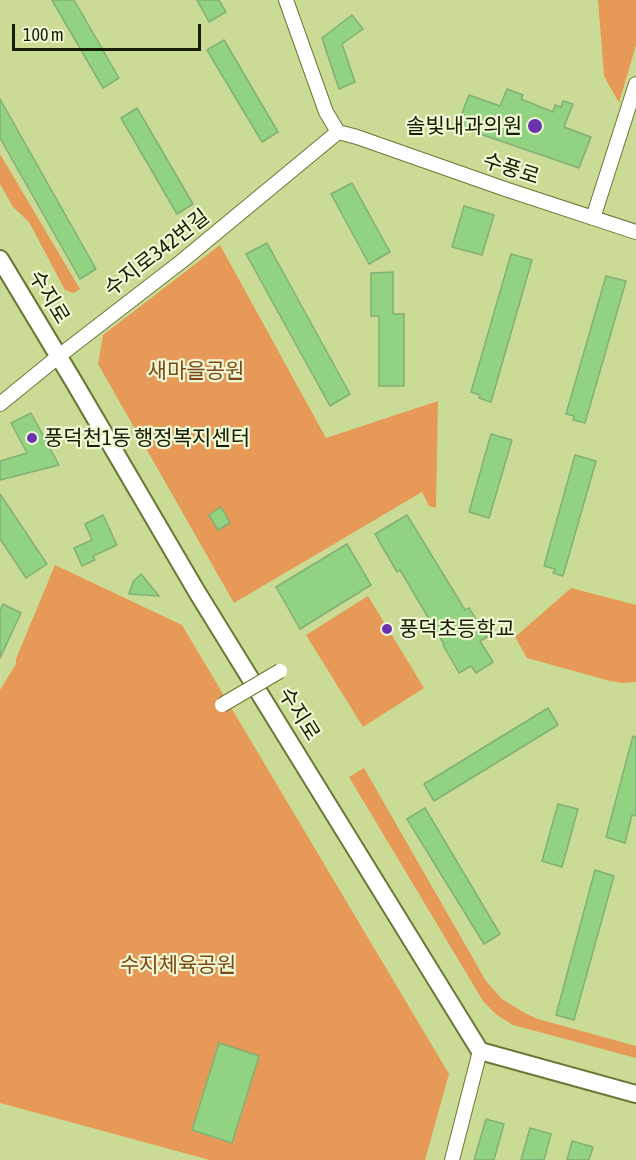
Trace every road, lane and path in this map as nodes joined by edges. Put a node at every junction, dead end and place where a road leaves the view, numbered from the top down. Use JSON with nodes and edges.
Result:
{"nodes":[{"id":1,"x":286,"y":0,"type":"edge"},
{"id":2,"x":636,"y":84,"type":"edge"},
{"id":3,"x":338,"y":132,"type":"junction"},
{"id":4,"x":593,"y":218,"type":"junction"},
{"id":5,"x":636,"y":232,"type":"edge"},
{"id":6,"x":0,"y":259,"type":"edge"},
{"id":7,"x":59,"y":356,"type":"junction"},
{"id":8,"x":0,"y":404,"type":"edge"},
{"id":9,"x":280,"y":671,"type":"dead end"},
{"id":10,"x":222,"y":705,"type":"dead end"},
{"id":11,"x":480,"y":1051,"type":"junction"},
{"id":12,"x":636,"y":1094,"type":"edge"},
{"id":13,"x":452,"y":1160,"type":"edge"}],
"edges":[{"from":1,"to":3,"type":"street"},
{"from":2,"to":4,"type":"street"},
{"from":3,"to":4,"type":"street","name":"수풍로"},
{"from":3,"to":7,"type":"street","name":"수지로342번길"},
{"from":4,"to":5,"type":"street","name":"수풍로"},
{"from":6,"to":7,"type":"main road","name":"수지로"},
{"from":7,"to":8,"type":"street","name":"수지로342번길"},
{"from":7,"to":11,"type":"main road","name":"수지로"},
{"from":9,"to":10,"type":"street","bridge":true},
{"from":11,"to":12,"type":"main road"},
{"from":11,"to":13,"type":"street"}]}
